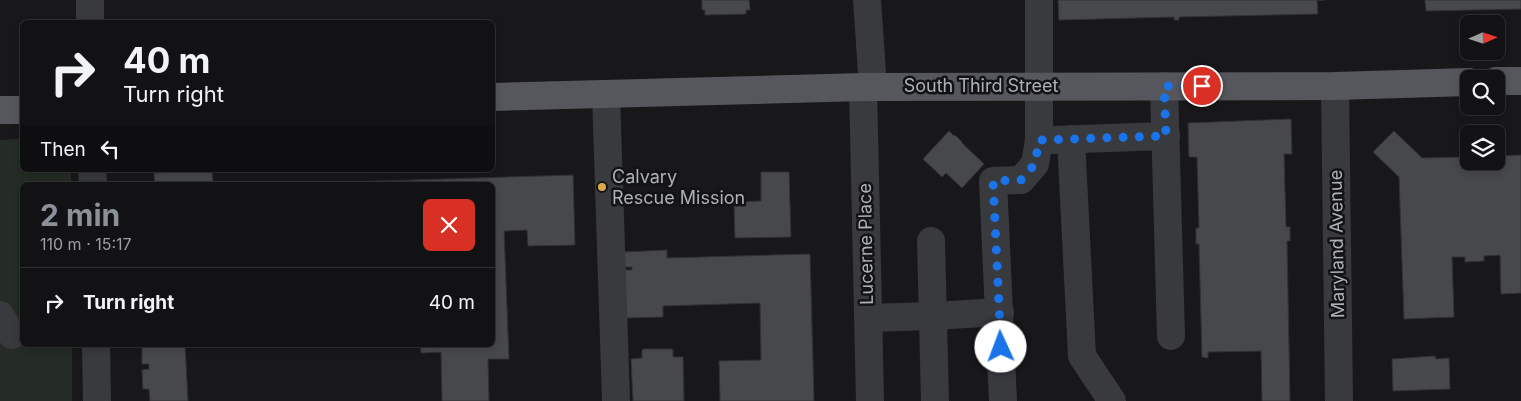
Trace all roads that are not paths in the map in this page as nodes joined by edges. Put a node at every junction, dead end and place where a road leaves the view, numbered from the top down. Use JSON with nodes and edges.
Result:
{"nodes":[{"id":1,"x":90,"y":0,"type":"edge"},
{"id":2,"x":867,"y":0,"type":"edge"},
{"id":3,"x":1039,"y":0,"type":"edge"},
{"id":4,"x":90,"y":20,"type":"edge"},
{"id":5,"x":1521,"y":81,"type":"edge"},
{"id":6,"x":1460,"y":82,"type":"edge"},
{"id":7,"x":1505,"y":82,"type":"edge"},
{"id":8,"x":1040,"y":86,"type":"junction"},
{"id":9,"x":1164,"y":86,"type":"junction"},
{"id":10,"x":1335,"y":86,"type":"junction"},
{"id":11,"x":868,"y":87,"type":"junction"},
{"id":12,"x":606,"y":94,"type":"junction"},
{"id":13,"x":495,"y":97,"type":"edge"},
{"id":14,"x":0,"y":110,"type":"edge"},
{"id":15,"x":20,"y":110,"type":"edge"},
{"id":16,"x":1166,"y":136,"type":"junction"},
{"id":17,"x":1071,"y":139,"type":"junction"},
{"id":18,"x":1039,"y":140,"type":"junction"},
{"id":19,"x":931,"y":241,"type":"dead end"},
{"id":20,"x":1000,"y":312,"type":"junction"},
{"id":21,"x":933,"y":316,"type":"junction"},
{"id":22,"x":868,"y":318,"type":"junction"},
{"id":23,"x":1171,"y":336,"type":"dead end"},
{"id":24,"x":96,"y":347,"type":"edge"},
{"id":25,"x":97,"y":401,"type":"edge"},
{"id":26,"x":616,"y":401,"type":"edge"},
{"id":27,"x":870,"y":401,"type":"edge"},
{"id":28,"x":935,"y":401,"type":"edge"},
{"id":29,"x":1003,"y":401,"type":"edge"},
{"id":30,"x":1112,"y":401,"type":"edge"},
{"id":31,"x":1339,"y":401,"type":"edge"}],
"edges":[{"from":1,"to":4,"type":"street"},
{"from":2,"to":11,"type":"street","name":"Lucerne Place"},
{"from":3,"to":8,"type":"street"},
{"from":5,"to":7,"type":"main road"},
{"from":6,"to":10,"type":"main road","name":"South Third Street"},
{"from":8,"to":9,"type":"main road","name":"South Third Street"},
{"from":8,"to":11,"type":"main road","name":"South Third Street"},
{"from":8,"to":18,"type":"street"},
{"from":9,"to":10,"type":"main road","name":"South Third Street"},
{"from":9,"to":16,"type":"street"},
{"from":10,"to":31,"type":"street","name":"Maryland Avenue"},
{"from":11,"to":12,"type":"main road","name":"South Third Street"},
{"from":11,"to":22,"type":"street","name":"Lucerne Place"},
{"from":12,"to":13,"type":"main road","name":"South Third Street"},
{"from":12,"to":26,"type":"street"},
{"from":14,"to":15,"type":"main road"},
{"from":16,"to":17,"type":"street"},
{"from":16,"to":23,"type":"street"},
{"from":17,"to":18,"type":"street"},
{"from":17,"to":30,"type":"street"},
{"from":18,"to":20,"type":"street"},
{"from":19,"to":21,"type":"street"},
{"from":20,"to":21,"type":"street"},
{"from":20,"to":29,"type":"street"},
{"from":21,"to":22,"type":"street"},
{"from":21,"to":28,"type":"street"},
{"from":22,"to":27,"type":"street","name":"Lucerne Place"},
{"from":24,"to":25,"type":"street"}]}
